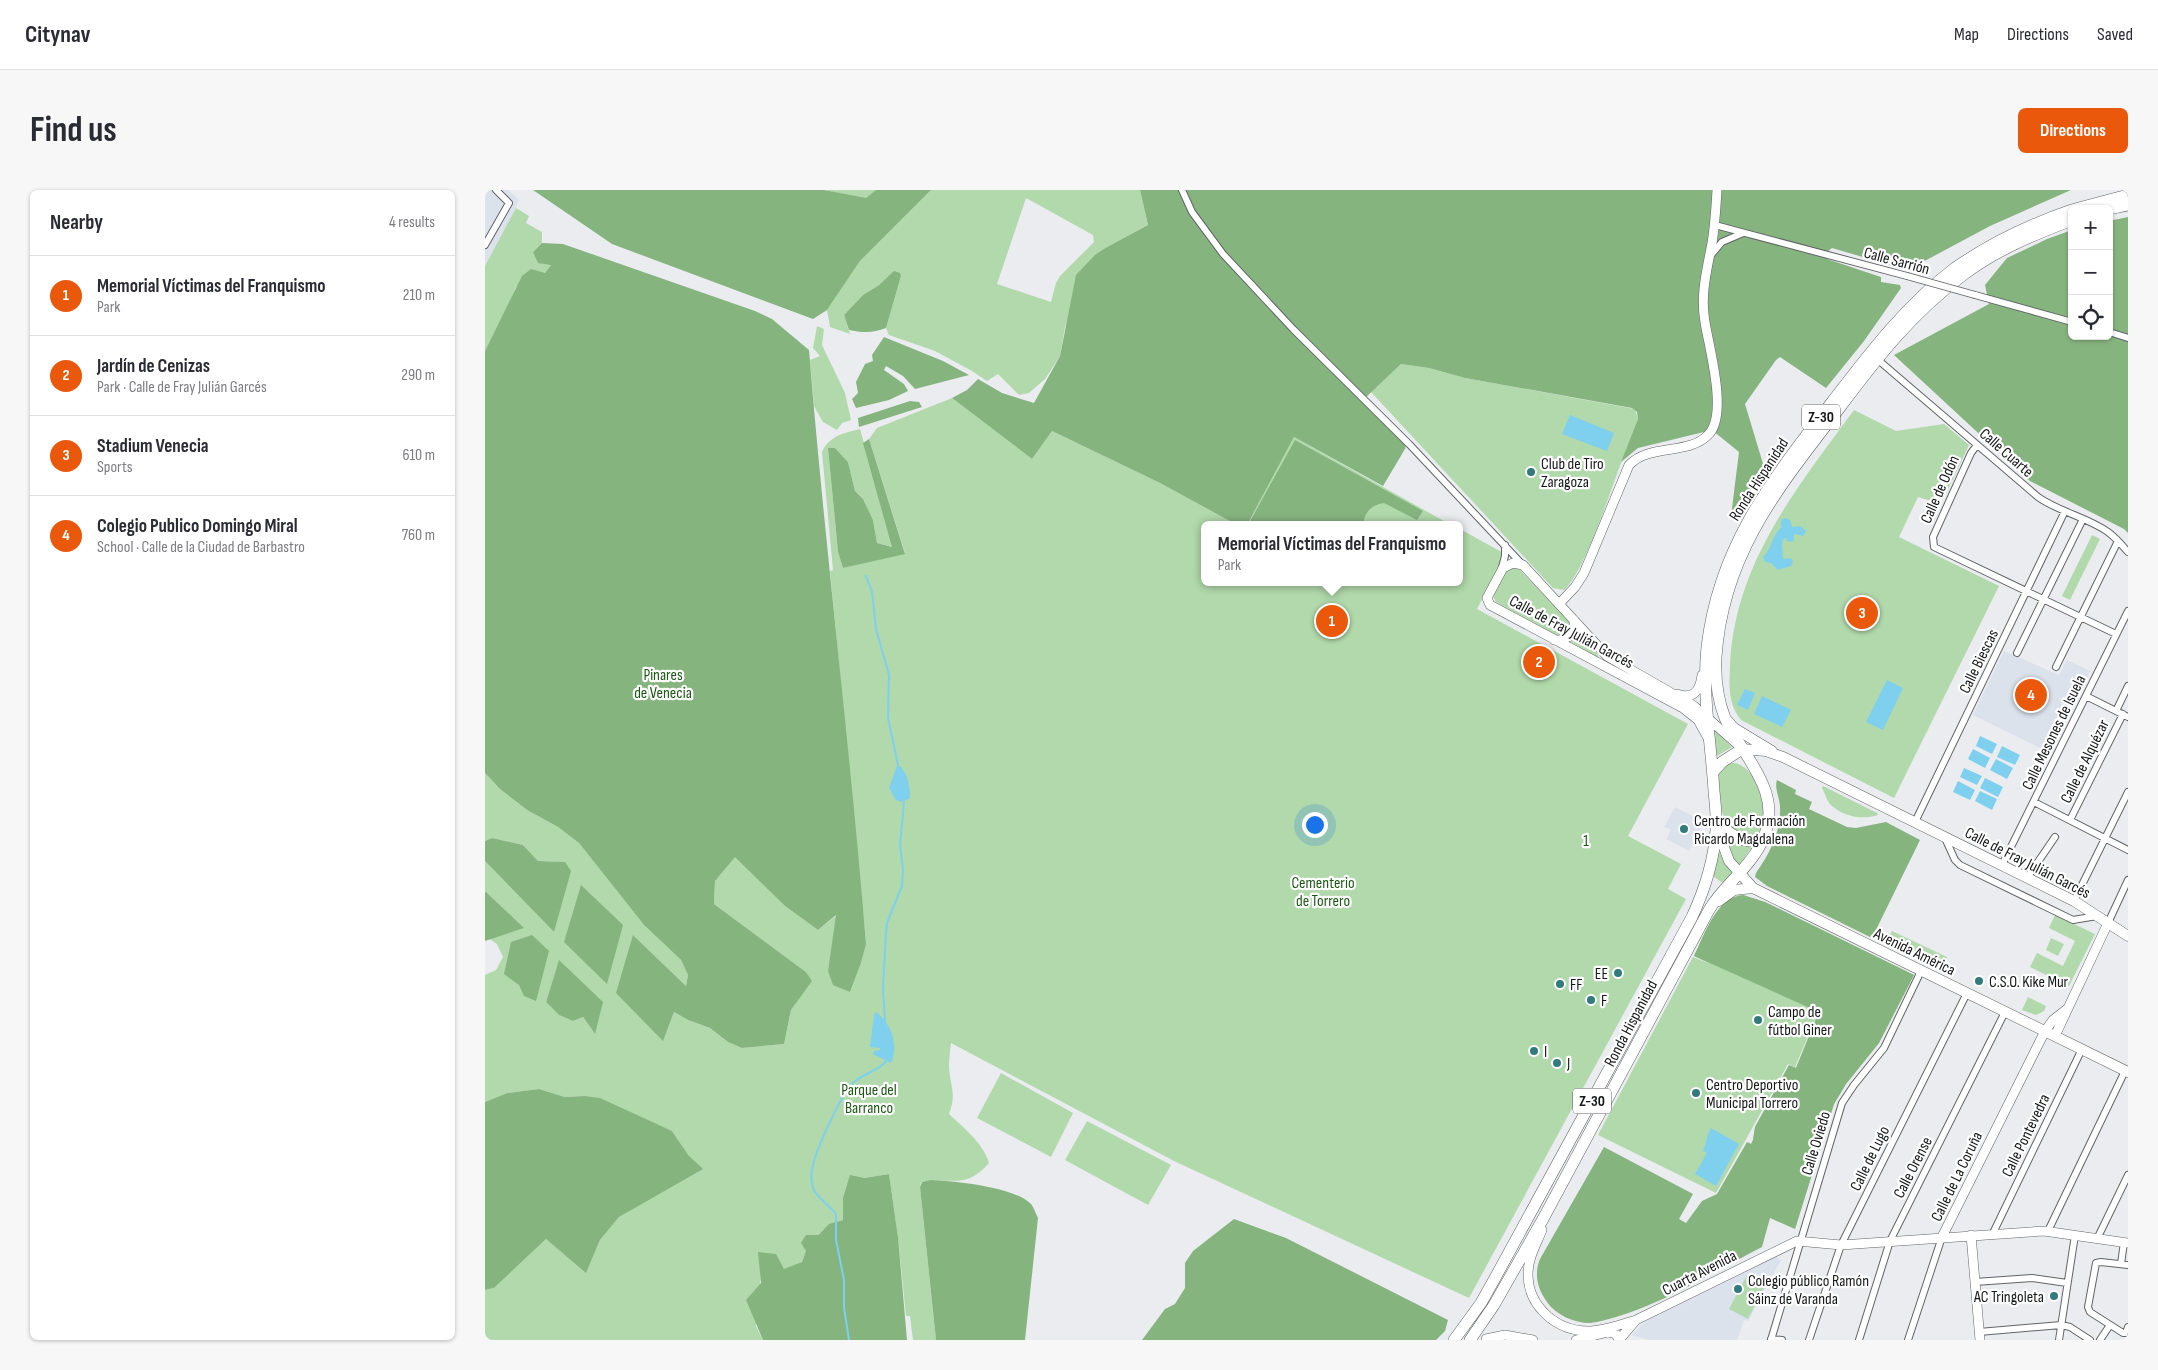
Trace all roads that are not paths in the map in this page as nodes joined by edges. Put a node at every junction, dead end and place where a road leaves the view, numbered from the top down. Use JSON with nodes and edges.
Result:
{"nodes":[{"id":1,"x":496,"y":190,"type":"edge"},
{"id":2,"x":1181,"y":190,"type":"edge"},
{"id":3,"x":1717,"y":190,"type":"edge"},
{"id":4,"x":2128,"y":195,"type":"edge"},
{"id":5,"x":2089,"y":205,"type":"edge"},
{"id":6,"x":2128,"y":205,"type":"edge"},
{"id":7,"x":2113,"y":208,"type":"edge"},
{"id":8,"x":2068,"y":211,"type":"edge"},
{"id":9,"x":2068,"y":222,"type":"edge"},
{"id":10,"x":1715,"y":225,"type":"junction"},
{"id":11,"x":1745,"y":232,"type":"junction"},
{"id":12,"x":485,"y":245,"type":"edge"},
{"id":13,"x":1709,"y":258,"type":"junction"},
{"id":14,"x":2068,"y":321,"type":"edge"},
{"id":15,"x":2113,"y":333,"type":"edge"},
{"id":16,"x":2128,"y":338,"type":"edge"},
{"id":17,"x":1872,"y":358,"type":"junction"},
{"id":18,"x":1977,"y":445,"type":"junction"},
{"id":19,"x":2065,"y":512,"type":"junction"},
{"id":20,"x":2083,"y":519,"type":"junction"},
{"id":21,"x":2118,"y":540,"type":"junction"},
{"id":22,"x":1505,"y":545,"type":"junction"},
{"id":23,"x":2128,"y":552,"type":"edge"},
{"id":24,"x":1523,"y":565,"type":"junction"},
{"id":25,"x":1501,"y":571,"type":"junction"},
{"id":26,"x":2027,"y":592,"type":"junction"},
{"id":27,"x":2044,"y":599,"type":"junction"},
{"id":28,"x":1559,"y":604,"type":"junction"},
{"id":29,"x":2128,"y":611,"type":"edge"},
{"id":30,"x":2080,"y":617,"type":"junction"},
{"id":31,"x":1574,"y":620,"type":"junction"},
{"id":32,"x":2116,"y":634,"type":"junction"},
{"id":33,"x":1553,"y":640,"type":"junction"},
{"id":34,"x":1707,"y":648,"type":"junction"},
{"id":35,"x":2017,"y":653,"type":"dead end"},
{"id":36,"x":2056,"y":667,"type":"dead end"},
{"id":37,"x":2128,"y":686,"type":"edge"},
{"id":38,"x":1669,"y":691,"type":"junction"},
{"id":39,"x":2086,"y":696,"type":"junction"},
{"id":40,"x":2116,"y":711,"type":"junction"},
{"id":41,"x":2125,"y":715,"type":"edge"},
{"id":42,"x":1709,"y":718,"type":"junction"},
{"id":43,"x":1726,"y":719,"type":"junction"},
{"id":44,"x":1711,"y":742,"type":"junction"},
{"id":45,"x":1742,"y":748,"type":"junction"},
{"id":46,"x":1774,"y":753,"type":"junction"},
{"id":47,"x":1713,"y":772,"type":"junction"},
{"id":48,"x":2128,"y":792,"type":"edge"},
{"id":49,"x":2034,"y":802,"type":"junction"},
{"id":50,"x":2070,"y":820,"type":"junction"},
{"id":51,"x":1915,"y":822,"type":"junction"},
{"id":52,"x":1716,"y":823,"type":"junction"},
{"id":53,"x":1945,"y":836,"type":"junction"},
{"id":54,"x":1764,"y":837,"type":"junction"},
{"id":55,"x":2055,"y":837,"type":"dead end"},
{"id":56,"x":2105,"y":838,"type":"junction"},
{"id":57,"x":2128,"y":850,"type":"edge"},
{"id":58,"x":2002,"y":865,"type":"junction"},
{"id":59,"x":1739,"y":874,"type":"junction"},
{"id":60,"x":2027,"y":878,"type":"junction"},
{"id":61,"x":2128,"y":880,"type":"edge"},
{"id":62,"x":1753,"y":888,"type":"junction"},
{"id":63,"x":2073,"y":902,"type":"junction"},
{"id":64,"x":1709,"y":910,"type":"junction"},
{"id":65,"x":2097,"y":916,"type":"junction"},
{"id":66,"x":2108,"y":924,"type":"junction"},
{"id":67,"x":2128,"y":936,"type":"edge"},
{"id":68,"x":1921,"y":971,"type":"junction"},
{"id":69,"x":1967,"y":993,"type":"junction"},
{"id":70,"x":2067,"y":1009,"type":"junction"},
{"id":71,"x":2005,"y":1012,"type":"junction"},
{"id":72,"x":2045,"y":1031,"type":"junction"},
{"id":73,"x":2055,"y":1036,"type":"junction"},
{"id":74,"x":2082,"y":1050,"type":"junction"},
{"id":75,"x":2127,"y":1071,"type":"edge"},
{"id":76,"x":2128,"y":1175,"type":"edge"},
{"id":77,"x":1543,"y":1219,"type":"junction"},
{"id":78,"x":2048,"y":1231,"type":"junction"},
{"id":79,"x":1993,"y":1233,"type":"junction"},
{"id":80,"x":1971,"y":1235,"type":"junction"},
{"id":81,"x":2075,"y":1236,"type":"junction"},
{"id":82,"x":1943,"y":1237,"type":"junction"},
{"id":83,"x":2097,"y":1239,"type":"junction"},
{"id":84,"x":1800,"y":1241,"type":"junction"},
{"id":85,"x":1891,"y":1241,"type":"junction"},
{"id":86,"x":2126,"y":1242,"type":"edge"},
{"id":87,"x":1841,"y":1245,"type":"junction"},
{"id":88,"x":2125,"y":1264,"type":"edge"},
{"id":89,"x":1975,"y":1282,"type":"junction"},
{"id":90,"x":2067,"y":1282,"type":"junction"},
{"id":91,"x":1636,"y":1320,"type":"junction"},
{"id":92,"x":2061,"y":1325,"type":"junction"},
{"id":93,"x":2110,"y":1325,"type":"junction"},
{"id":94,"x":2128,"y":1327,"type":"edge"},
{"id":95,"x":1979,"y":1336,"type":"edge"},
{"id":96,"x":1485,"y":1339,"type":"edge"},
{"id":97,"x":1454,"y":1340,"type":"edge"},
{"id":98,"x":1470,"y":1340,"type":"edge"},
{"id":99,"x":1533,"y":1340,"type":"edge"},
{"id":100,"x":1576,"y":1340,"type":"edge"},
{"id":101,"x":1619,"y":1340,"type":"edge"},
{"id":102,"x":1771,"y":1340,"type":"edge"},
{"id":103,"x":1782,"y":1340,"type":"edge"},
{"id":104,"x":1809,"y":1340,"type":"edge"},
{"id":105,"x":1859,"y":1340,"type":"edge"},
{"id":106,"x":1908,"y":1340,"type":"edge"},
{"id":107,"x":2059,"y":1340,"type":"edge"},
{"id":108,"x":2090,"y":1340,"type":"edge"},
{"id":109,"x":2099,"y":1340,"type":"edge"}],
"edges":[{"from":1,"to":12,"type":"street"},
{"from":2,"to":22,"type":"street"},
{"from":3,"to":10,"type":"street"},
{"from":4,"to":5,"type":"highway","name":"Ronda Hispanidad","number":"Z-30"},
{"from":6,"to":7,"type":"highway"},
{"from":8,"to":17,"type":"highway","name":"Ronda Hispanidad","number":"Z-30"},
{"from":9,"to":17,"type":"highway","name":"Ronda Hispanidad","number":"Z-30"},
{"from":10,"to":11,"type":"street","name":"Calle Sarrión"},
{"from":10,"to":13,"type":"street"},
{"from":11,"to":13,"type":"street"},
{"from":11,"to":14,"type":"street","name":"Calle Sarrión","bridge":true},
{"from":13,"to":28,"type":"street"},
{"from":15,"to":16,"type":"street"},
{"from":17,"to":18,"type":"street","name":"Calle Cuarte"},
{"from":17,"to":34,"type":"highway","name":"Ronda Hispanidad","number":"Z-30"},
{"from":17,"to":43,"type":"highway","name":"Ronda Hispanidad","number":"Z-30"},
{"from":18,"to":19,"type":"street","name":"Calle Cuarte"},
{"from":18,"to":26,"type":"street","name":"Calle de Odón"},
{"from":19,"to":20,"type":"street","name":"Calle Cuarte"},
{"from":19,"to":26,"type":"street","name":"Calle Biescas"},
{"from":20,"to":21,"type":"street","name":"Calle Cuarte"},
{"from":20,"to":27,"type":"street"},
{"from":21,"to":23,"type":"street","name":"Calle Cuarte"},
{"from":21,"to":30,"type":"street"},
{"from":22,"to":24,"type":"street"},
{"from":22,"to":25,"type":"street"},
{"from":24,"to":25,"type":"street"},
{"from":24,"to":28,"type":"street","name":"Calle de Fray Julián Garcés"},
{"from":25,"to":33,"type":"street","name":"Calle de Fray Julián Garcés"},
{"from":26,"to":27,"type":"street"},
{"from":26,"to":51,"type":"street","name":"Calle Biescas"},
{"from":27,"to":30,"type":"street"},
{"from":27,"to":35,"type":"street"},
{"from":28,"to":31,"type":"street","name":"Calle de Fray Julián Garcés"},
{"from":29,"to":32,"type":"street","name":"Calle Mesones de Isuela"},
{"from":30,"to":32,"type":"street"},
{"from":30,"to":36,"type":"street"},
{"from":31,"to":33,"type":"street"},
{"from":31,"to":38,"type":"street","name":"Calle de Fray Julián Garcés"},
{"from":32,"to":39,"type":"street","name":"Calle Mesones de Isuela"},
{"from":33,"to":44,"type":"street","name":"Calle de Fray Julián Garcés"},
{"from":34,"to":38,"type":"street"},
{"from":34,"to":42,"type":"highway","name":"Ronda Hispanidad","number":"Z-30"},
{"from":37,"to":40,"type":"street"},
{"from":38,"to":42,"type":"street","name":"Calle de Fray Julián Garcés"},
{"from":39,"to":40,"type":"street"},
{"from":39,"to":49,"type":"street","name":"Calle Mesones de Isuela"},
{"from":40,"to":41,"type":"street"},
{"from":41,"to":50,"type":"street","name":"Calle de Alquézar"},
{"from":42,"to":44,"type":"highway","name":"Ronda Hispanidad","number":"Z-30"},
{"from":42,"to":45,"type":"street","name":"Calle de Fray Julián Garcés"},
{"from":43,"to":45,"type":"highway","name":"Ronda Hispanidad","number":"Z-30"},
{"from":43,"to":46,"type":"main road"},
{"from":44,"to":47,"type":"highway","name":"Ronda Hispanidad","number":"Z-30"},
{"from":45,"to":46,"type":"main road","name":"Calle de Fray Julián Garcés"},
{"from":45,"to":47,"type":"highway"},
{"from":45,"to":54,"type":"highway","name":"Ronda Hispanidad","number":"Z-30"},
{"from":46,"to":51,"type":"main road","name":"Calle de Fray Julián Garcés"},
{"from":47,"to":52,"type":"highway","name":"Ronda Hispanidad","number":"Z-30"},
{"from":48,"to":56,"type":"street"},
{"from":49,"to":50,"type":"street"},
{"from":49,"to":58,"type":"street","name":"Calle Mesones de Isuela"},
{"from":50,"to":56,"type":"street"},
{"from":51,"to":53,"type":"main road","name":"Calle de Fray Julián Garcés"},
{"from":52,"to":54,"type":"highway"},
{"from":52,"to":59,"type":"main road","name":"Avenida América"},
{"from":52,"to":97,"type":"highway","name":"Ronda Hispanidad","number":"Z-30"},
{"from":53,"to":58,"type":"main road","name":"Calle de Fray Julián Garcés"},
{"from":53,"to":65,"type":"street","name":"Calle de Fray Julián Garcés"},
{"from":54,"to":59,"type":"highway","name":"Ronda Hispanidad","number":"Z-30"},
{"from":55,"to":60,"type":"street"},
{"from":56,"to":57,"type":"street"},
{"from":56,"to":63,"type":"street"},
{"from":58,"to":60,"type":"main road","name":"Calle de Fray Julián Garcés"},
{"from":59,"to":62,"type":"main road","name":"Avenida América"},
{"from":59,"to":64,"type":"highway","name":"Ronda Hispanidad","number":"Z-30"},
{"from":60,"to":63,"type":"main road","name":"Calle de Fray Julián Garcés"},
{"from":61,"to":66,"type":"street"},
{"from":62,"to":64,"type":"main road"},
{"from":62,"to":68,"type":"main road","name":"Avenida América"},
{"from":63,"to":65,"type":"main road","name":"Calle de Fray Julián Garcés"},
{"from":64,"to":77,"type":"highway","name":"Ronda Hispanidad","number":"Z-30"},
{"from":65,"to":66,"type":"main road","name":"Calle de Fray Julián Garcés"},
{"from":66,"to":67,"type":"main road","name":"Calle de Fray Julián Garcés"},
{"from":66,"to":70,"type":"street"},
{"from":68,"to":69,"type":"main road","name":"Avenida América"},
{"from":68,"to":84,"type":"street","name":"Calle Oviedo"},
{"from":69,"to":71,"type":"main road","name":"Avenida América"},
{"from":69,"to":87,"type":"street","name":"Calle de Lugo"},
{"from":70,"to":72,"type":"street","name":"Calle de La Coruña"},
{"from":70,"to":73,"type":"street"},
{"from":71,"to":72,"type":"main road","name":"Avenida América"},
{"from":71,"to":85,"type":"street","name":"Calle Orense"},
{"from":72,"to":73,"type":"main road","name":"Avenida América"},
{"from":72,"to":82,"type":"street","name":"Calle de La Coruña"},
{"from":73,"to":74,"type":"main road","name":"Avenida América"},
{"from":74,"to":75,"type":"main road","name":"Avenida América"},
{"from":74,"to":79,"type":"street","name":"Calle Pontevedra"},
{"from":75,"to":78,"type":"street"},
{"from":76,"to":83,"type":"street"},
{"from":77,"to":91,"type":"street"},
{"from":77,"to":98,"type":"highway","name":"Ronda Hispanidad","number":"Z-30"},
{"from":78,"to":79,"type":"street"},
{"from":78,"to":81,"type":"street"},
{"from":79,"to":80,"type":"street"},
{"from":80,"to":82,"type":"street"},
{"from":80,"to":89,"type":"street"},
{"from":81,"to":83,"type":"street"},
{"from":81,"to":90,"type":"street"},
{"from":82,"to":85,"type":"street"},
{"from":82,"to":106,"type":"street","name":"Calle de La Coruña"},
{"from":83,"to":86,"type":"street"},
{"from":84,"to":87,"type":"street"},
{"from":84,"to":91,"type":"street","name":"Cuarta Avenida"},
{"from":84,"to":102,"type":"street","name":"Calle Oviedo"},
{"from":85,"to":87,"type":"street"},
{"from":85,"to":105,"type":"street","name":"Calle Orense"},
{"from":86,"to":88,"type":"street"},
{"from":87,"to":104,"type":"street","name":"Calle de Lugo"},
{"from":88,"to":93,"type":"street"},
{"from":89,"to":90,"type":"street"},
{"from":89,"to":95,"type":"street"},
{"from":90,"to":92,"type":"street"},
{"from":91,"to":101,"type":"street","name":"Cuarta Avenida"},
{"from":92,"to":95,"type":"street"},
{"from":92,"to":107,"type":"street"},
{"from":92,"to":108,"type":"street"},
{"from":93,"to":94,"type":"street"},
{"from":93,"to":109,"type":"street"},
{"from":96,"to":99,"type":"street"},
{"from":100,"to":101,"type":"street"},
{"from":102,"to":103,"type":"street"}]}
